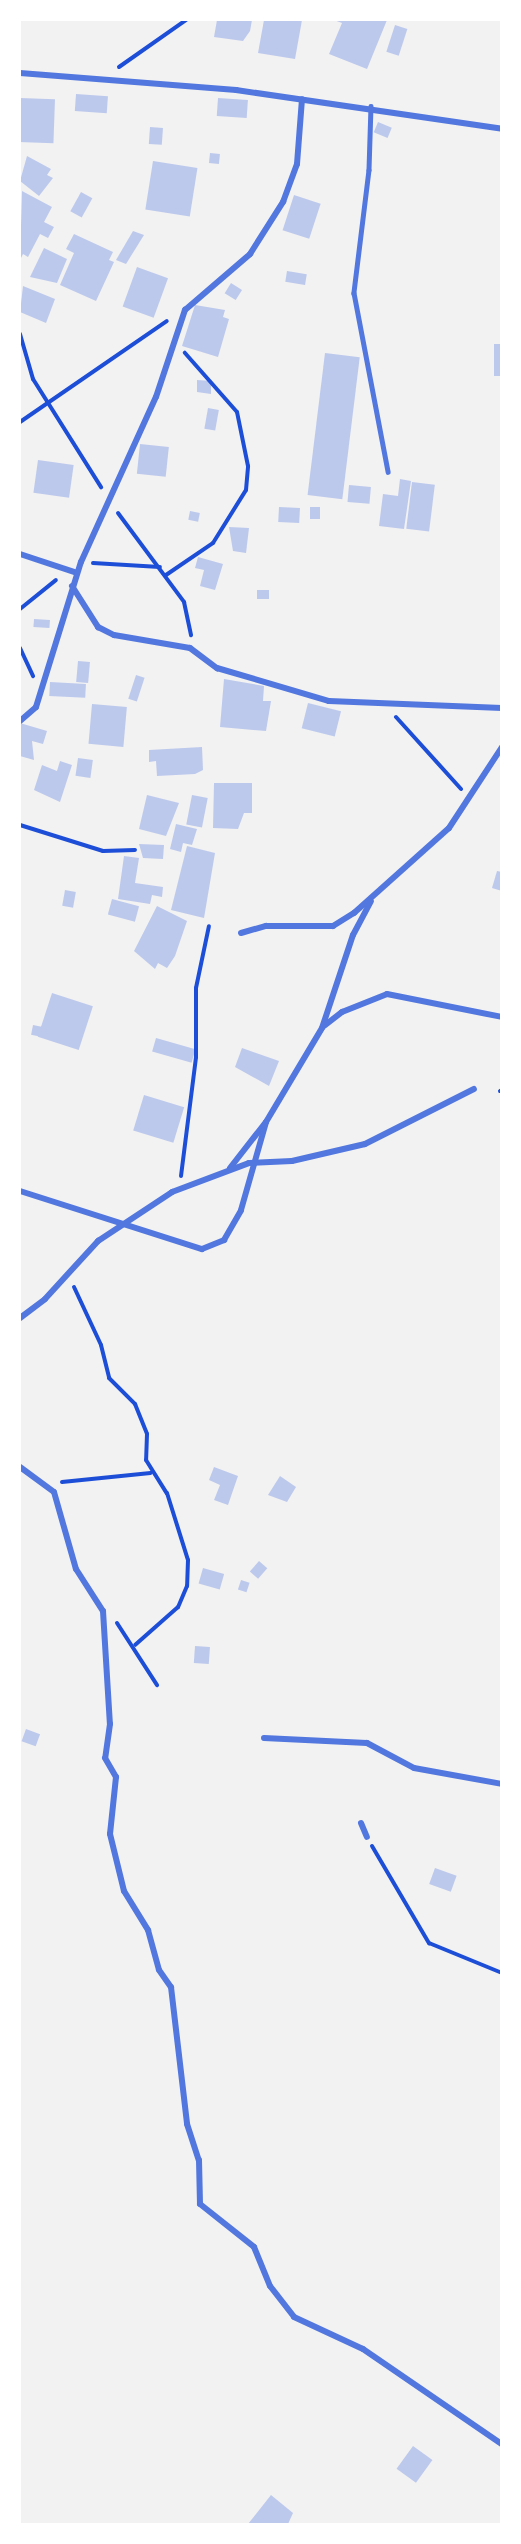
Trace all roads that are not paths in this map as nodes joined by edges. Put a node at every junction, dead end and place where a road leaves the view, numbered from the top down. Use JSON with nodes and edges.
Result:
{"nodes":[{"id":1,"x":20,"y":73,"type":"edge"},
{"id":2,"x":302,"y":99,"type":"junction"},
{"id":3,"x":371,"y":106,"type":"junction"},
{"id":4,"x":501,"y":129,"type":"edge"},
{"id":5,"x":388,"y":472,"type":"dead end"},
{"id":6,"x":20,"y":554,"type":"edge"},
{"id":7,"x":77,"y":573,"type":"junction"},
{"id":8,"x":72,"y":586,"type":"junction"},
{"id":9,"x":501,"y":708,"type":"edge"},
{"id":10,"x":20,"y":721,"type":"edge"},
{"id":11,"x":501,"y":747,"type":"edge"},
{"id":12,"x":373,"y":896,"type":"junction"},
{"id":13,"x":240,"y":933,"type":"dead end"},
{"id":14,"x":501,"y":1017,"type":"edge"},
{"id":15,"x":322,"y":1028,"type":"junction"},
{"id":16,"x":474,"y":1089,"type":"dead end"},
{"id":17,"x":266,"y":1122,"type":"junction"},
{"id":18,"x":252,"y":1163,"type":"junction"},
{"id":19,"x":229,"y":1169,"type":"junction"},
{"id":20,"x":20,"y":1191,"type":"edge"},
{"id":21,"x":126,"y":1223,"type":"junction"},
{"id":22,"x":20,"y":1318,"type":"edge"},
{"id":23,"x":20,"y":1467,"type":"edge"},
{"id":24,"x":264,"y":1738,"type":"dead end"},
{"id":25,"x":501,"y":1784,"type":"edge"},
{"id":26,"x":361,"y":1823,"type":"dead end"},
{"id":27,"x":367,"y":1837,"type":"road end"},
{"id":28,"x":501,"y":2444,"type":"edge"}],
"edges":[{"from":1,"to":2,"type":"street"},
{"from":2,"to":3,"type":"street"},
{"from":2,"to":7,"type":"street"},
{"from":3,"to":4,"type":"street"},
{"from":3,"to":5,"type":"lane"},
{"from":6,"to":7,"type":"street"},
{"from":7,"to":8,"type":"street"},
{"from":8,"to":9,"type":"street"},
{"from":8,"to":10,"type":"street"},
{"from":11,"to":12,"type":"street"},
{"from":12,"to":13,"type":"street"},
{"from":12,"to":15,"type":"street"},
{"from":14,"to":15,"type":"street"},
{"from":15,"to":17,"type":"street"},
{"from":16,"to":18,"type":"street"},
{"from":17,"to":18,"type":"street"},
{"from":17,"to":19,"type":"street"},
{"from":18,"to":19,"type":"street"},
{"from":18,"to":21,"type":"street"},
{"from":19,"to":21,"type":"street"},
{"from":20,"to":21,"type":"street"},
{"from":21,"to":22,"type":"street"},
{"from":23,"to":28,"type":"street"},
{"from":24,"to":25,"type":"street"},
{"from":26,"to":27,"type":"street"}]}
